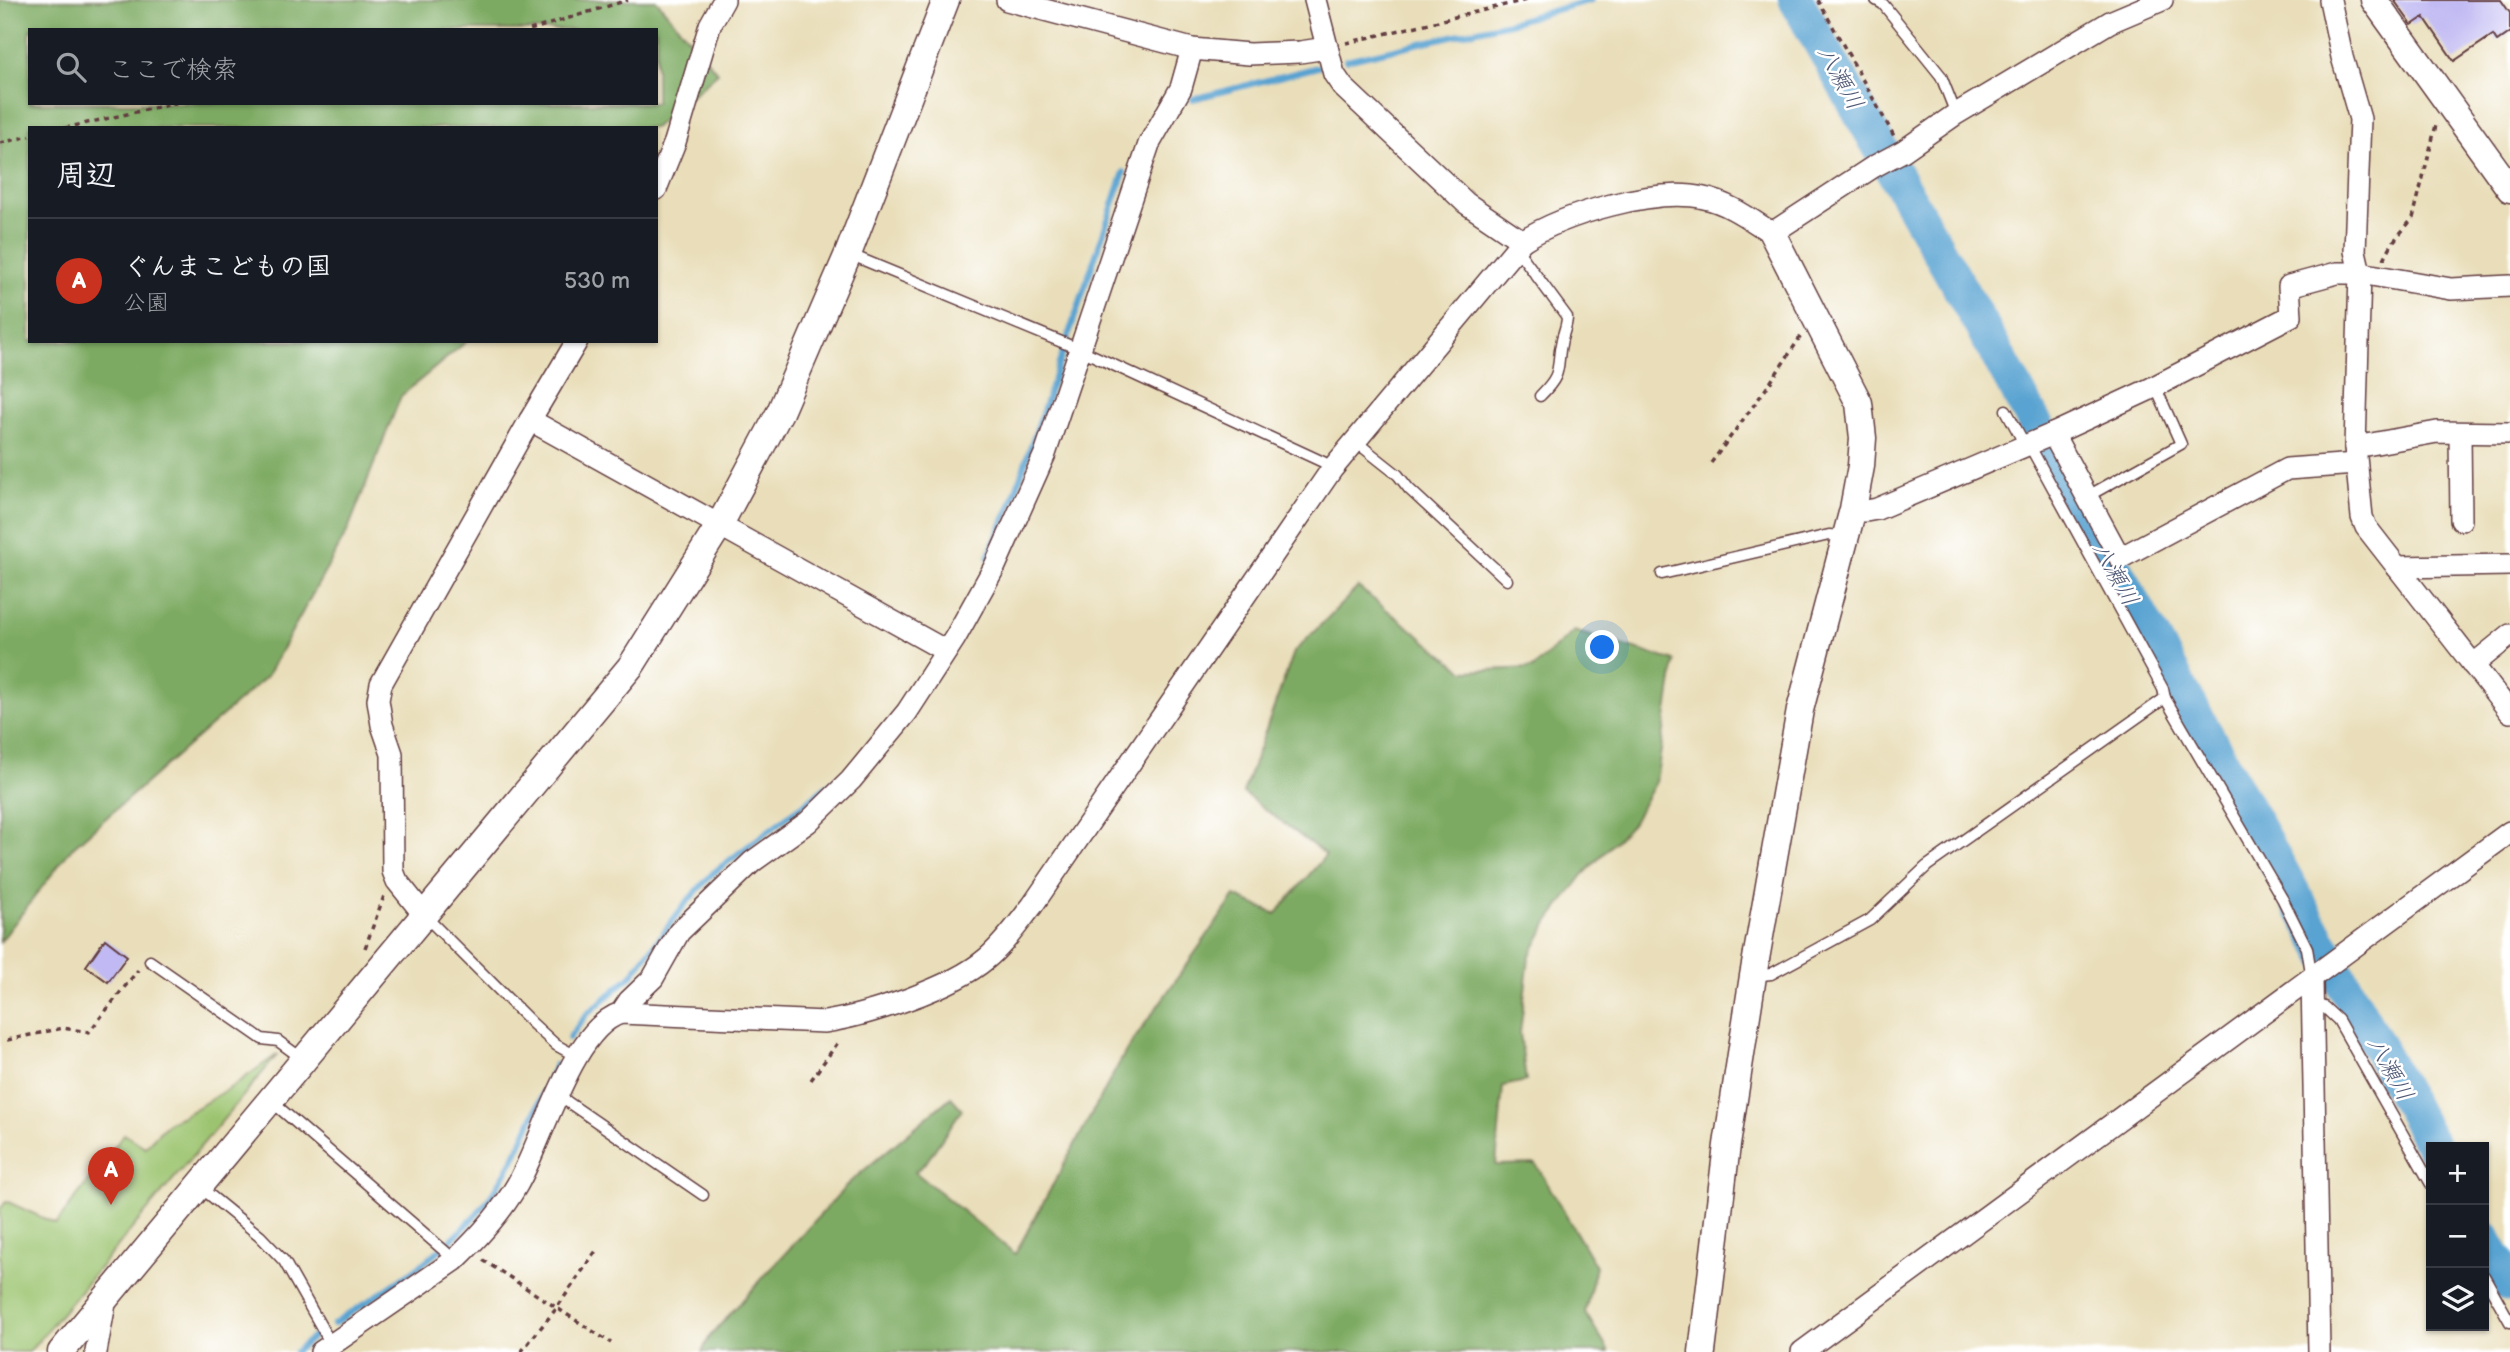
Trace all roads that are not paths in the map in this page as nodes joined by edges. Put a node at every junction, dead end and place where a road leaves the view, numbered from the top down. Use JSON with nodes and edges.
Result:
{"nodes":[{"id":1,"x":724,"y":0,"type":"edge"},
{"id":2,"x":946,"y":0,"type":"edge"},
{"id":3,"x":1007,"y":0,"type":"edge"},
{"id":4,"x":1315,"y":0,"type":"edge"},
{"id":5,"x":1876,"y":0,"type":"edge"},
{"id":6,"x":2162,"y":0,"type":"edge"},
{"id":7,"x":2330,"y":0,"type":"edge"},
{"id":8,"x":2374,"y":0,"type":"edge"},
{"id":9,"x":1327,"y":48,"type":"junction"},
{"id":10,"x":1192,"y":49,"type":"junction"},
{"id":11,"x":1956,"y":114,"type":"junction"},
{"id":12,"x":658,"y":184,"type":"edge"},
{"id":13,"x":2510,"y":189,"type":"edge"},
{"id":14,"x":1772,"y":233,"type":"junction"},
{"id":15,"x":1519,"y":244,"type":"junction"},
{"id":16,"x":848,"y":254,"type":"junction"},
{"id":17,"x":2367,"y":274,"type":"junction"},
{"id":18,"x":2510,"y":286,"type":"edge"},
{"id":19,"x":576,"y":343,"type":"edge"},
{"id":20,"x":1080,"y":349,"type":"junction"},
{"id":21,"x":2155,"y":386,"type":"junction"},
{"id":22,"x":1540,"y":396,"type":"dead end"},
{"id":23,"x":2006,"y":410,"type":"dead end"},
{"id":24,"x":530,"y":420,"type":"junction"},
{"id":25,"x":2460,"y":433,"type":"junction"},
{"id":26,"x":2510,"y":433,"type":"edge"},
{"id":27,"x":2039,"y":440,"type":"junction"},
{"id":28,"x":1355,"y":441,"type":"junction"},
{"id":29,"x":2356,"y":455,"type":"junction"},
{"id":30,"x":1332,"y":469,"type":"junction"},
{"id":31,"x":2088,"y":496,"type":"junction"},
{"id":32,"x":1853,"y":509,"type":"junction"},
{"id":33,"x":2461,"y":520,"type":"dead end"},
{"id":34,"x":719,"y":526,"type":"junction"},
{"id":35,"x":1847,"y":537,"type":"junction"},
{"id":36,"x":2510,"y":565,"type":"edge"},
{"id":37,"x":2397,"y":567,"type":"junction"},
{"id":38,"x":1662,"y":574,"type":"dead end"},
{"id":39,"x":1507,"y":580,"type":"dead end"},
{"id":40,"x":2510,"y":635,"type":"edge"},
{"id":41,"x":946,"y":651,"type":"junction"},
{"id":42,"x":2473,"y":665,"type":"junction"},
{"id":43,"x":2165,"y":698,"type":"junction"},
{"id":44,"x":2510,"y":712,"type":"edge"},
{"id":45,"x":2510,"y":832,"type":"edge"},
{"id":46,"x":425,"y":916,"type":"junction"},
{"id":47,"x":150,"y":961,"type":"dead end"},
{"id":48,"x":2316,"y":974,"type":"junction"},
{"id":49,"x":1753,"y":976,"type":"junction"},
{"id":50,"x":2311,"y":1003,"type":"junction"},
{"id":51,"x":621,"y":1013,"type":"junction"},
{"id":52,"x":576,"y":1056,"type":"junction"},
{"id":53,"x":303,"y":1060,"type":"junction"},
{"id":54,"x":558,"y":1096,"type":"junction"},
{"id":55,"x":270,"y":1101,"type":"junction"},
{"id":56,"x":2426,"y":1175,"type":"edge"},
{"id":57,"x":199,"y":1186,"type":"junction"},
{"id":58,"x":703,"y":1195,"type":"dead end"},
{"id":59,"x":461,"y":1255,"type":"junction"},
{"id":60,"x":2489,"y":1285,"type":"edge"},
{"id":61,"x":106,"y":1298,"type":"junction"},
{"id":62,"x":2510,"y":1322,"type":"edge"},
{"id":63,"x":326,"y":1348,"type":"edge"},
{"id":64,"x":62,"y":1352,"type":"edge"},
{"id":65,"x":96,"y":1352,"type":"edge"},
{"id":66,"x":1702,"y":1352,"type":"edge"},
{"id":67,"x":1801,"y":1352,"type":"edge"},
{"id":68,"x":2319,"y":1352,"type":"edge"}],
"edges":[{"from":1,"to":12,"type":"street"},
{"from":2,"to":16,"type":"street"},
{"from":3,"to":10,"type":"street"},
{"from":4,"to":9,"type":"street"},
{"from":5,"to":11,"type":"lane"},
{"from":6,"to":11,"type":"street"},
{"from":7,"to":17,"type":"street"},
{"from":8,"to":13,"type":"street"},
{"from":9,"to":10,"type":"street"},
{"from":9,"to":15,"type":"street"},
{"from":10,"to":20,"type":"street"},
{"from":11,"to":14,"type":"street"},
{"from":14,"to":15,"type":"street"},
{"from":14,"to":32,"type":"street"},
{"from":15,"to":22,"type":"lane"},
{"from":15,"to":28,"type":"street"},
{"from":16,"to":20,"type":"lane"},
{"from":16,"to":34,"type":"street"},
{"from":17,"to":18,"type":"street"},
{"from":17,"to":21,"type":"street"},
{"from":17,"to":29,"type":"street"},
{"from":19,"to":24,"type":"street"},
{"from":20,"to":30,"type":"lane"},
{"from":20,"to":41,"type":"street"},
{"from":21,"to":27,"type":"street"},
{"from":21,"to":31,"type":"lane"},
{"from":23,"to":27,"type":"lane"},
{"from":24,"to":34,"type":"street"},
{"from":24,"to":46,"type":"street"},
{"from":25,"to":26,"type":"street"},
{"from":25,"to":29,"type":"street"},
{"from":25,"to":33,"type":"street"},
{"from":27,"to":31,"type":"street"},
{"from":27,"to":32,"type":"street"},
{"from":27,"to":43,"type":"lane"},
{"from":28,"to":30,"type":"street"},
{"from":28,"to":39,"type":"lane"},
{"from":29,"to":31,"type":"street"},
{"from":29,"to":37,"type":"street"},
{"from":30,"to":51,"type":"street"},
{"from":32,"to":35,"type":"street"},
{"from":34,"to":41,"type":"street"},
{"from":34,"to":46,"type":"street"},
{"from":35,"to":38,"type":"lane"},
{"from":35,"to":49,"type":"street"},
{"from":36,"to":37,"type":"street"},
{"from":37,"to":42,"type":"street"},
{"from":40,"to":42,"type":"street"},
{"from":41,"to":51,"type":"street"},
{"from":42,"to":44,"type":"street"},
{"from":43,"to":48,"type":"lane"},
{"from":43,"to":49,"type":"lane"},
{"from":45,"to":48,"type":"street"},
{"from":46,"to":52,"type":"lane"},
{"from":46,"to":53,"type":"street"},
{"from":47,"to":53,"type":"lane"},
{"from":48,"to":50,"type":"street"},
{"from":48,"to":67,"type":"street"},
{"from":49,"to":66,"type":"street"},
{"from":50,"to":56,"type":"lane"},
{"from":50,"to":68,"type":"street"},
{"from":51,"to":52,"type":"street"},
{"from":52,"to":54,"type":"street"},
{"from":53,"to":55,"type":"street"},
{"from":54,"to":58,"type":"lane"},
{"from":54,"to":59,"type":"street"},
{"from":55,"to":57,"type":"street"},
{"from":55,"to":59,"type":"lane"},
{"from":57,"to":61,"type":"street"},
{"from":57,"to":63,"type":"lane"},
{"from":59,"to":63,"type":"street"},
{"from":60,"to":62,"type":"lane"},
{"from":61,"to":64,"type":"street"},
{"from":61,"to":65,"type":"street"}]}
